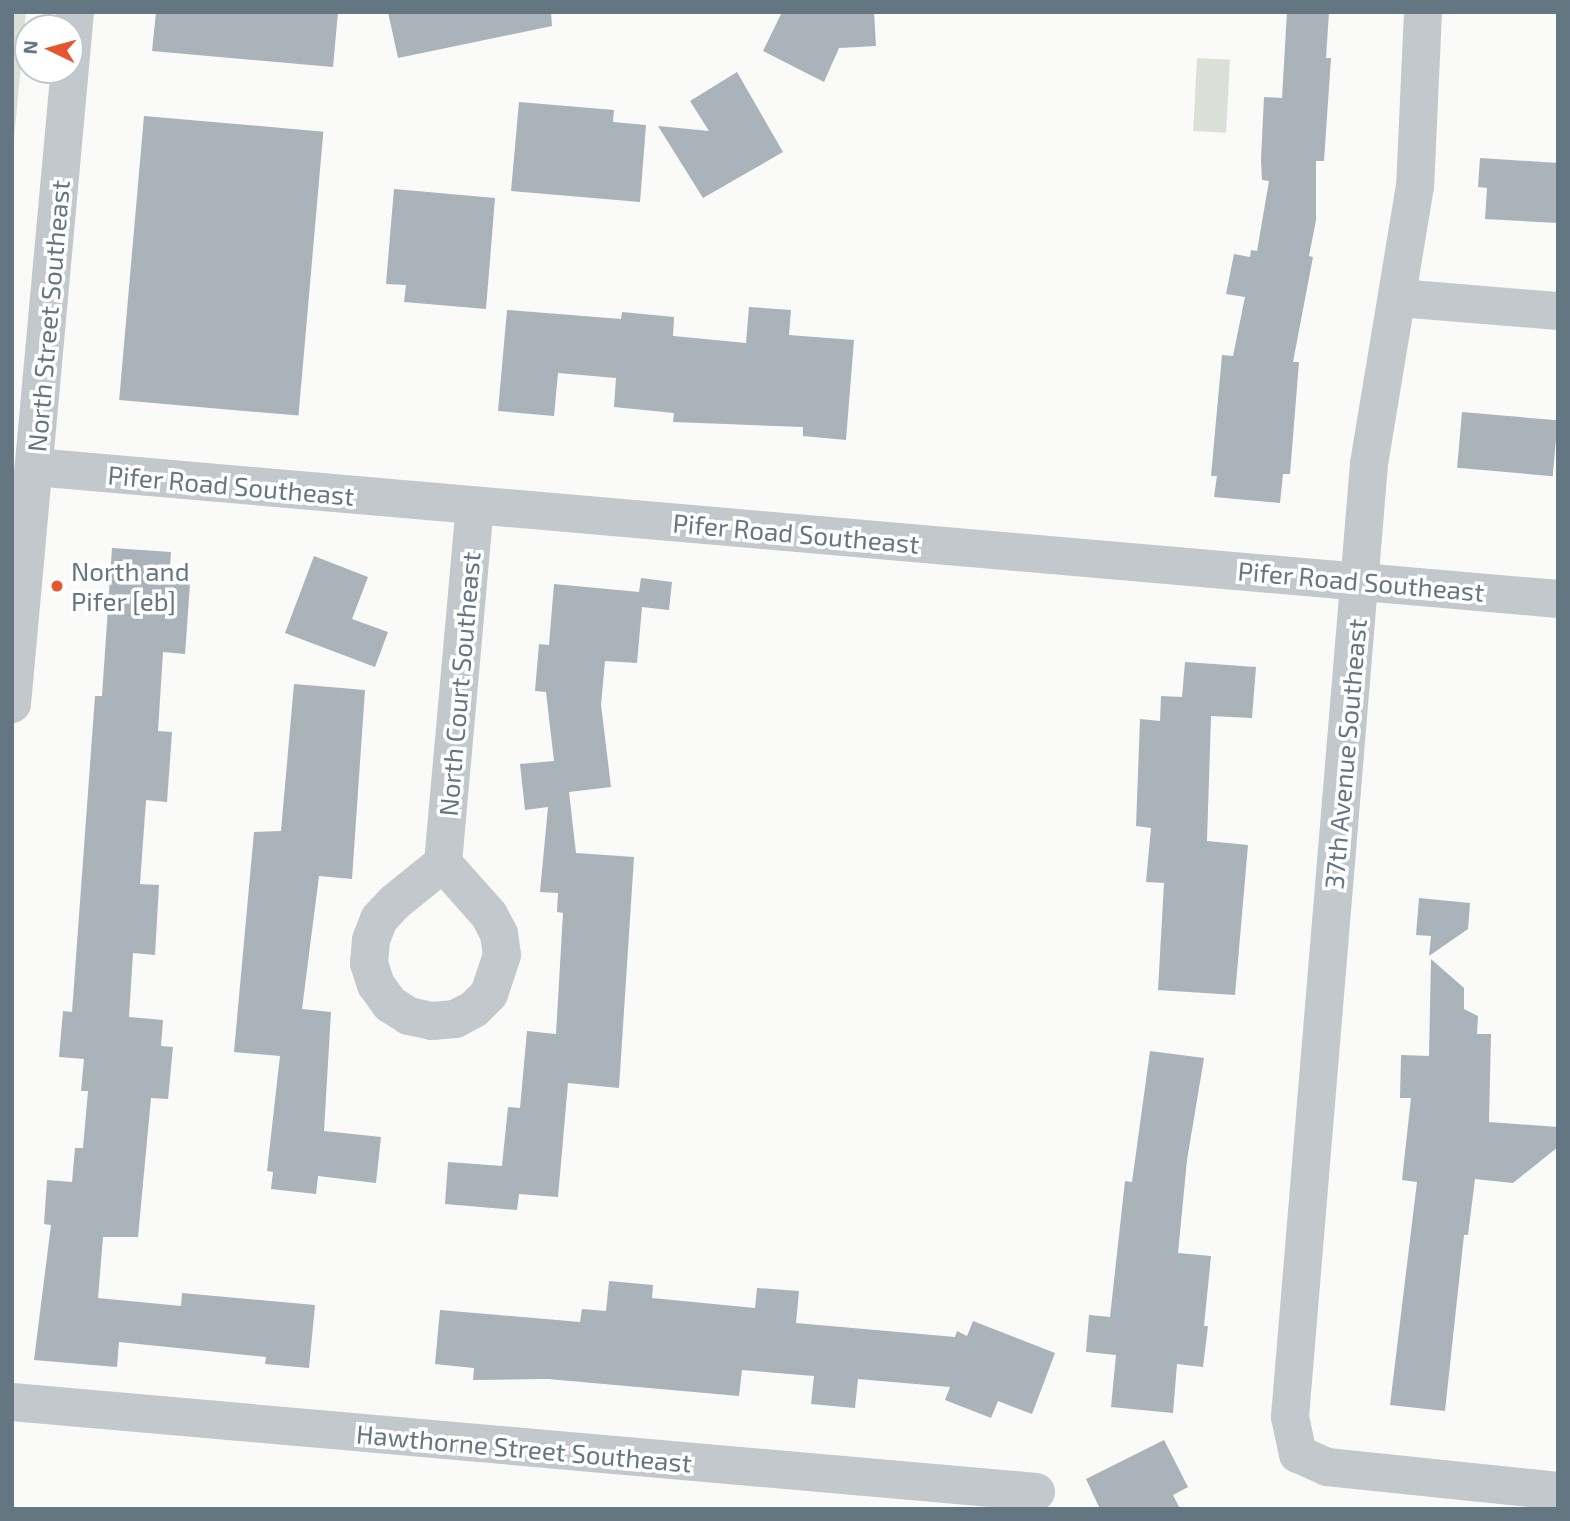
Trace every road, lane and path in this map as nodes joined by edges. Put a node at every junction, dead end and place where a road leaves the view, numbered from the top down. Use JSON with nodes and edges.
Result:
{"nodes":[{"id":1,"x":75,"y":12,"type":"edge"},
{"id":2,"x":1423,"y":12,"type":"edge"},
{"id":3,"x":1399,"y":298,"type":"junction"},
{"id":4,"x":1558,"y":311,"type":"edge"},
{"id":5,"x":34,"y":467,"type":"junction"},
{"id":6,"x":475,"y":506,"type":"junction"},
{"id":7,"x":1360,"y":581,"type":"junction"},
{"id":8,"x":1558,"y":599,"type":"edge"},
{"id":9,"x":12,"y":704,"type":"edge"},
{"id":10,"x":443,"y":863,"type":"dead end"},
{"id":11,"x":12,"y":1402,"type":"edge"},
{"id":12,"x":1558,"y":1491,"type":"edge"},
{"id":13,"x":1036,"y":1492,"type":"dead end"}],
"edges":[{"from":1,"to":5,"type":"street","name":"North Street Southeast"},
{"from":2,"to":3,"type":"street","name":"37th Avenue Southeast"},
{"from":3,"to":4,"type":"street"},
{"from":3,"to":7,"type":"street","name":"37th Avenue Southeast"},
{"from":5,"to":6,"type":"street","name":"Pifer Road Southeast"},
{"from":5,"to":9,"type":"street","name":"North Street Southeast"},
{"from":6,"to":7,"type":"street","name":"Pifer Road Southeast"},
{"from":6,"to":10,"type":"street","name":"North Court Southeast"},
{"from":7,"to":8,"type":"street","name":"Pifer Road Southeast"},
{"from":7,"to":12,"type":"street","name":"37th Avenue Southeast"},
{"from":11,"to":13,"type":"street","name":"Hawthorne Street Southeast"}]}
